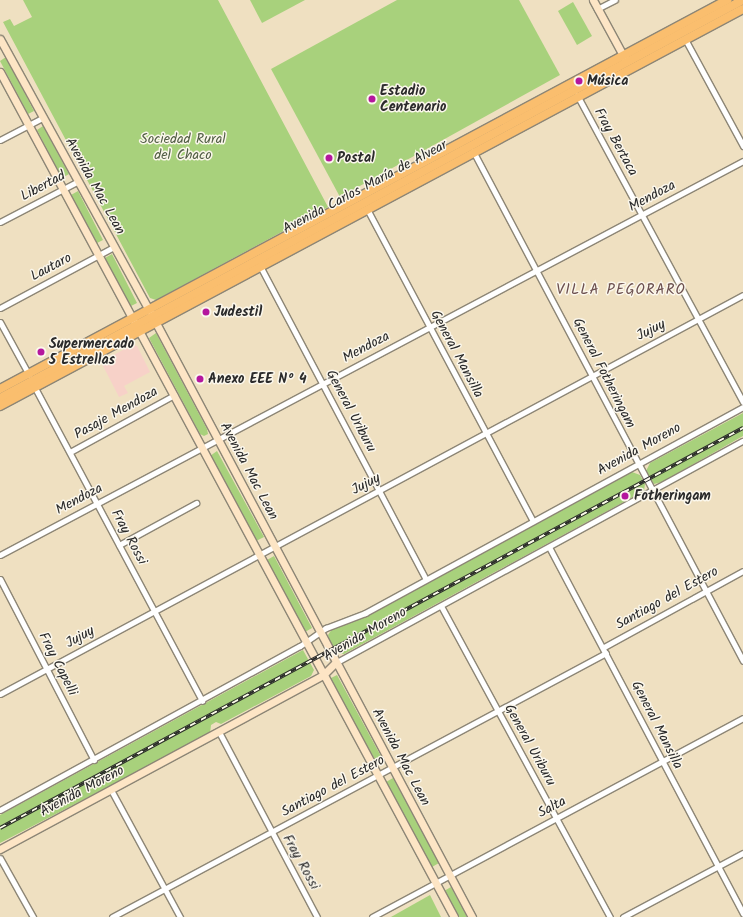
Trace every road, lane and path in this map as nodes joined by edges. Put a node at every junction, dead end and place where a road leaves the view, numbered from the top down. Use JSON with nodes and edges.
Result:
{"nodes":[{"id":1,"x":593,"y":0,"type":"edge"},
{"id":2,"x":615,"y":0,"type":"edge"},
{"id":3,"x":727,"y":0,"type":"edge"},
{"id":4,"x":743,"y":0,"type":"edge"},
{"id":5,"x":598,"y":9,"type":"junction"},
{"id":6,"x":743,"y":9,"type":"edge"},
{"id":7,"x":684,"y":36,"type":"junction"},
{"id":8,"x":0,"y":40,"type":"edge"},
{"id":9,"x":2,"y":50,"type":"edge"},
{"id":10,"x":625,"y":58,"type":"junction"},
{"id":11,"x":0,"y":72,"type":"edge"},
{"id":12,"x":574,"y":90,"type":"junction"},
{"id":13,"x":42,"y":118,"type":"junction"},
{"id":14,"x":28,"y":124,"type":"junction"},
{"id":15,"x":0,"y":140,"type":"edge"},
{"id":16,"x":469,"y":146,"type":"junction"},
{"id":17,"x":743,"y":146,"type":"edge"},
{"id":18,"x":743,"y":161,"type":"edge"},
{"id":19,"x":76,"y":182,"type":"junction"},
{"id":20,"x":65,"y":188,"type":"junction"},
{"id":21,"x":364,"y":203,"type":"junction"},
{"id":22,"x":642,"y":214,"type":"junction"},
{"id":23,"x":0,"y":222,"type":"edge"},
{"id":24,"x":114,"y":247,"type":"junction"},
{"id":25,"x":100,"y":255,"type":"junction"},
{"id":26,"x":257,"y":260,"type":"junction"},
{"id":27,"x":536,"y":270,"type":"junction"},
{"id":28,"x":743,"y":295,"type":"edge"},
{"id":29,"x":0,"y":308,"type":"edge"},
{"id":30,"x":151,"y":316,"type":"junction"},
{"id":31,"x":699,"y":319,"type":"junction"},
{"id":32,"x":0,"y":322,"type":"edge"},
{"id":33,"x":135,"y":325,"type":"junction"},
{"id":34,"x":430,"y":327,"type":"junction"},
{"id":35,"x":592,"y":374,"type":"junction"},
{"id":36,"x":32,"y":381,"type":"junction"},
{"id":37,"x":323,"y":384,"type":"junction"},
{"id":38,"x":0,"y":389,"type":"edge"},
{"id":39,"x":174,"y":395,"type":"junction"},
{"id":40,"x":0,"y":398,"type":"edge"},
{"id":41,"x":743,"y":402,"type":"edge"},
{"id":42,"x":0,"y":406,"type":"edge"},
{"id":43,"x":743,"y":407,"type":"edge"},
{"id":44,"x":485,"y":432,"type":"junction"},
{"id":45,"x":217,"y":440,"type":"junction"},
{"id":46,"x":743,"y":441,"type":"edge"},
{"id":47,"x":203,"y":448,"type":"junction"},
{"id":48,"x":70,"y":452,"type":"junction"},
{"id":49,"x":638,"y":465,"type":"junction"},
{"id":50,"x":379,"y":490,"type":"junction"},
{"id":51,"x":653,"y":491,"type":"junction"},
{"id":52,"x":97,"y":503,"type":"junction"},
{"id":53,"x":196,"y":503,"type":"dead end"},
{"id":54,"x":533,"y":521,"type":"junction"},
{"id":55,"x":119,"y":545,"type":"junction"},
{"id":56,"x":274,"y":547,"type":"junction"},
{"id":57,"x":549,"y":548,"type":"junction"},
{"id":58,"x":260,"y":554,"type":"junction"},
{"id":59,"x":0,"y":555,"type":"edge"},
{"id":60,"x":743,"y":570,"type":"edge"},
{"id":61,"x":0,"y":579,"type":"edge"},
{"id":62,"x":426,"y":579,"type":"junction"},
{"id":63,"x":706,"y":591,"type":"junction"},
{"id":64,"x":441,"y":606,"type":"junction"},
{"id":65,"x":154,"y":611,"type":"junction"},
{"id":66,"x":319,"y":631,"type":"junction"},
{"id":67,"x":306,"y":641,"type":"junction"},
{"id":68,"x":604,"y":647,"type":"junction"},
{"id":69,"x":606,"y":653,"type":"junction"},
{"id":70,"x":743,"y":661,"type":"edge"},
{"id":71,"x":335,"y":663,"type":"junction"},
{"id":72,"x":48,"y":669,"type":"junction"},
{"id":73,"x":323,"y":675,"type":"junction"},
{"id":74,"x":0,"y":694,"type":"edge"},
{"id":75,"x":202,"y":701,"type":"junction"},
{"id":76,"x":497,"y":710,"type":"junction"},
{"id":77,"x":743,"y":718,"type":"edge"},
{"id":78,"x":219,"y":732,"type":"junction"},
{"id":79,"x":94,"y":760,"type":"junction"},
{"id":80,"x":662,"y":762,"type":"junction"},
{"id":81,"x":392,"y":768,"type":"junction"},
{"id":82,"x":378,"y":775,"type":"junction"},
{"id":83,"x":110,"y":790,"type":"junction"},
{"id":84,"x":0,"y":810,"type":"edge"},
{"id":85,"x":556,"y":818,"type":"junction"},
{"id":86,"x":271,"y":832,"type":"junction"},
{"id":87,"x":0,"y":849,"type":"edge"},
{"id":88,"x":743,"y":853,"type":"edge"},
{"id":89,"x":0,"y":858,"type":"edge"},
{"id":90,"x":718,"y":866,"type":"junction"},
{"id":91,"x":450,"y":875,"type":"junction"},
{"id":92,"x":436,"y":882,"type":"junction"},
{"id":93,"x":165,"y":888,"type":"junction"},
{"id":94,"x":743,"y":914,"type":"edge"},
{"id":95,"x":33,"y":917,"type":"edge"},
{"id":96,"x":112,"y":917,"type":"edge"},
{"id":97,"x":180,"y":917,"type":"edge"},
{"id":98,"x":317,"y":917,"type":"edge"},
{"id":99,"x":372,"y":917,"type":"edge"},
{"id":100,"x":454,"y":917,"type":"edge"},
{"id":101,"x":472,"y":917,"type":"edge"},
{"id":102,"x":610,"y":917,"type":"edge"},
{"id":103,"x":622,"y":917,"type":"edge"}],
"edges":[{"from":1,"to":5,"type":"main road"},
{"from":2,"to":5,"type":"street"},
{"from":3,"to":10,"type":"main road","name":"Avenida Carlos María de Alvear"},
{"from":4,"to":7,"type":"main road","name":"Avenida Carlos María de Alvear"},
{"from":5,"to":10,"type":"main road"},
{"from":6,"to":7,"type":"main road","name":"Avenida Carlos María de Alvear"},
{"from":7,"to":10,"type":"main road","name":"Avenida Carlos María de Alvear"},
{"from":7,"to":12,"type":"main road","name":"Avenida Carlos María de Alvear"},
{"from":7,"to":17,"type":"street"},
{"from":8,"to":9,"type":"main road","name":"Avenida Mac Lean"},
{"from":9,"to":13,"type":"main road","name":"Avenida Mac Lean"},
{"from":10,"to":12,"type":"main road","name":"Avenida Carlos María de Alvear"},
{"from":11,"to":14,"type":"main road","name":"Avenida Mac Lean"},
{"from":12,"to":16,"type":"main road","name":"Avenida Carlos María de Alvear"},
{"from":12,"to":16,"type":"main road","name":"Avenida Carlos María de Alvear"},
{"from":12,"to":22,"type":"street","name":"Fray Bertaca"},
{"from":13,"to":14,"type":"street"},
{"from":13,"to":19,"type":"main road","name":"Avenida Mac Lean"},
{"from":14,"to":15,"type":"street"},
{"from":14,"to":20,"type":"main road","name":"Avenida Mac Lean"},
{"from":16,"to":21,"type":"main road","name":"Avenida Carlos María de Alvear"},
{"from":16,"to":21,"type":"main road","name":"Avenida Carlos María de Alvear"},
{"from":16,"to":27,"type":"street","name":"General Fotheringam"},
{"from":18,"to":22,"type":"street","name":"Mendoza"},
{"from":19,"to":20,"type":"street","name":"Libertad"},
{"from":19,"to":24,"type":"main road","name":"Avenida Mac Lean"},
{"from":20,"to":23,"type":"street","name":"Libertad"},
{"from":20,"to":25,"type":"main road","name":"Avenida Mac Lean"},
{"from":21,"to":26,"type":"main road","name":"Avenida Carlos María de Alvear"},
{"from":21,"to":26,"type":"main road","name":"Avenida Carlos María de Alvear"},
{"from":21,"to":34,"type":"street","name":"General Mansilla"},
{"from":22,"to":27,"type":"street","name":"Mendoza"},
{"from":22,"to":31,"type":"street","name":"Fray Bertaca"},
{"from":24,"to":25,"type":"street","name":"Lautaro"},
{"from":24,"to":30,"type":"main road","name":"Avenida Mac Lean"},
{"from":25,"to":29,"type":"street","name":"Lautaro"},
{"from":25,"to":33,"type":"main road","name":"Avenida Mac Lean"},
{"from":26,"to":30,"type":"main road","name":"Avenida Carlos María de Alvear"},
{"from":26,"to":37,"type":"street","name":"General Uriburu"},
{"from":27,"to":34,"type":"street","name":"Mendoza"},
{"from":27,"to":35,"type":"street","name":"General Fotheringam"},
{"from":28,"to":31,"type":"street","name":"Jujuy"},
{"from":30,"to":33,"type":"main road","name":"Avenida Carlos María de Alvear"},
{"from":30,"to":45,"type":"main road","name":"Avenida Mac Lean"},
{"from":31,"to":35,"type":"street","name":"Jujuy"},
{"from":31,"to":41,"type":"street","name":"Fray Bertaca"},
{"from":32,"to":36,"type":"street","name":"Fray Rossi"},
{"from":33,"to":36,"type":"main road","name":"Avenida Carlos María de Alvear"},
{"from":33,"to":39,"type":"main road","name":"Avenida Mac Lean"},
{"from":34,"to":37,"type":"street","name":"Mendoza"},
{"from":34,"to":44,"type":"street","name":"General Mansilla"},
{"from":35,"to":44,"type":"street","name":"Jujuy"},
{"from":35,"to":49,"type":"street","name":"General Fotheringam"},
{"from":36,"to":38,"type":"main road","name":"Avenida Carlos María de Alvear"},
{"from":36,"to":40,"type":"main road","name":"Avenida Carlos María de Alvear"},
{"from":36,"to":42,"type":"main road","name":"Avenida Carlos María de Alvear"},
{"from":36,"to":48,"type":"street","name":"Fray Rossi"},
{"from":37,"to":45,"type":"street","name":"Mendoza"},
{"from":37,"to":50,"type":"street","name":"General Uriburu"},
{"from":39,"to":47,"type":"main road","name":"Avenida Mac Lean"},
{"from":39,"to":48,"type":"street","name":"Pasaje Mendoza"},
{"from":43,"to":49,"type":"street","name":"Avenida Moreno"},
{"from":44,"to":50,"type":"street","name":"Jujuy"},
{"from":44,"to":54,"type":"street","name":"General Mansilla"},
{"from":45,"to":47,"type":"street","name":"Mendoza"},
{"from":45,"to":56,"type":"main road","name":"Avenida Mac Lean"},
{"from":46,"to":51,"type":"street","name":"Avenida Moreno"},
{"from":47,"to":52,"type":"street","name":"Mendoza"},
{"from":47,"to":58,"type":"main road","name":"Avenida Mac Lean"},
{"from":48,"to":52,"type":"street","name":"Fray Rossi"},
{"from":49,"to":51,"type":"street","name":"General Fotheringam"},
{"from":49,"to":54,"type":"street","name":"Avenida Moreno"},
{"from":50,"to":56,"type":"street","name":"Jujuy"},
{"from":50,"to":62,"type":"street","name":"General Uriburu"},
{"from":51,"to":57,"type":"street","name":"Avenida Moreno"},
{"from":51,"to":63,"type":"street","name":"General Fotheringam"},
{"from":52,"to":55,"type":"street","name":"Fray Rossi"},
{"from":52,"to":59,"type":"street","name":"Mendoza"},
{"from":53,"to":55,"type":"street"},
{"from":54,"to":62,"type":"street","name":"Avenida Moreno"},
{"from":55,"to":65,"type":"street","name":"Fray Rossi"},
{"from":56,"to":58,"type":"street","name":"Jujuy"},
{"from":56,"to":66,"type":"main road","name":"Avenida Mac Lean"},
{"from":57,"to":64,"type":"street","name":"Avenida Moreno"},
{"from":57,"to":68,"type":"street","name":"General Mansilla"},
{"from":58,"to":65,"type":"street","name":"Jujuy"},
{"from":58,"to":67,"type":"main road","name":"Avenida Mac Lean"},
{"from":60,"to":63,"type":"street","name":"Santiago del Estero"},
{"from":61,"to":72,"type":"street","name":"Fray Capelli"},
{"from":62,"to":66,"type":"street","name":"Avenida Moreno"},
{"from":63,"to":68,"type":"street","name":"Santiago del Estero"},
{"from":63,"to":70,"type":"street","name":"General Fotheringam"},
{"from":64,"to":71,"type":"street","name":"Avenida Moreno"},
{"from":64,"to":76,"type":"street","name":"General Uriburu"},
{"from":65,"to":72,"type":"street","name":"Jujuy"},
{"from":65,"to":75,"type":"street","name":"Fray Rossi"},
{"from":66,"to":67,"type":"street","name":"Avenida Moreno"},
{"from":66,"to":71,"type":"main road","name":"Avenida Mac Lean"},
{"from":67,"to":73,"type":"main road","name":"Avenida Mac Lean"},
{"from":67,"to":75,"type":"street","name":"Avenida Moreno"},
{"from":68,"to":69,"type":"street","name":"General Mansilla"},
{"from":69,"to":76,"type":"street","name":"Santiago del Estero"},
{"from":69,"to":80,"type":"street","name":"General Mansilla"},
{"from":71,"to":73,"type":"main road","name":"Avenida Moreno"},
{"from":71,"to":81,"type":"main road","name":"Avenida Mac Lean"},
{"from":72,"to":74,"type":"street","name":"Jujuy"},
{"from":72,"to":79,"type":"street","name":"Fray Capelli"},
{"from":73,"to":78,"type":"main road","name":"Avenida Moreno"},
{"from":73,"to":82,"type":"main road","name":"Avenida Mac Lean"},
{"from":75,"to":79,"type":"street","name":"Avenida Moreno"},
{"from":76,"to":81,"type":"street","name":"Santiago del Estero"},
{"from":76,"to":85,"type":"street","name":"General Uriburu"},
{"from":77,"to":80,"type":"street","name":"Salta"},
{"from":78,"to":83,"type":"main road","name":"Avenida Moreno"},
{"from":78,"to":86,"type":"street","name":"Fray Rossi"},
{"from":79,"to":84,"type":"street","name":"Avenida Moreno"},
{"from":80,"to":85,"type":"street","name":"Salta"},
{"from":80,"to":90,"type":"street","name":"General Mansilla"},
{"from":81,"to":82,"type":"street","name":"Santiago del Estero"},
{"from":81,"to":91,"type":"main road","name":"Avenida Mac Lean"},
{"from":82,"to":86,"type":"street","name":"Santiago del Estero"},
{"from":82,"to":92,"type":"main road","name":"Avenida Mac Lean"},
{"from":83,"to":87,"type":"main road","name":"Avenida Moreno"},
{"from":83,"to":93,"type":"street"},
{"from":85,"to":91,"type":"street","name":"Salta"},
{"from":85,"to":102,"type":"street","name":"General Uriburu"},
{"from":86,"to":93,"type":"street","name":"Santiago del Estero"},
{"from":86,"to":98,"type":"street","name":"Fray Rossi"},
{"from":88,"to":90,"type":"street"},
{"from":89,"to":95,"type":"street"},
{"from":90,"to":94,"type":"street","name":"General Mansilla"},
{"from":90,"to":103,"type":"street"},
{"from":91,"to":92,"type":"street","name":"Salta"},
{"from":91,"to":101,"type":"main road","name":"Avenida Mac Lean"},
{"from":92,"to":99,"type":"street","name":"Salta"},
{"from":92,"to":100,"type":"main road","name":"Avenida Mac Lean"},
{"from":93,"to":96,"type":"street","name":"Santiago del Estero"},
{"from":93,"to":97,"type":"street"}]}
